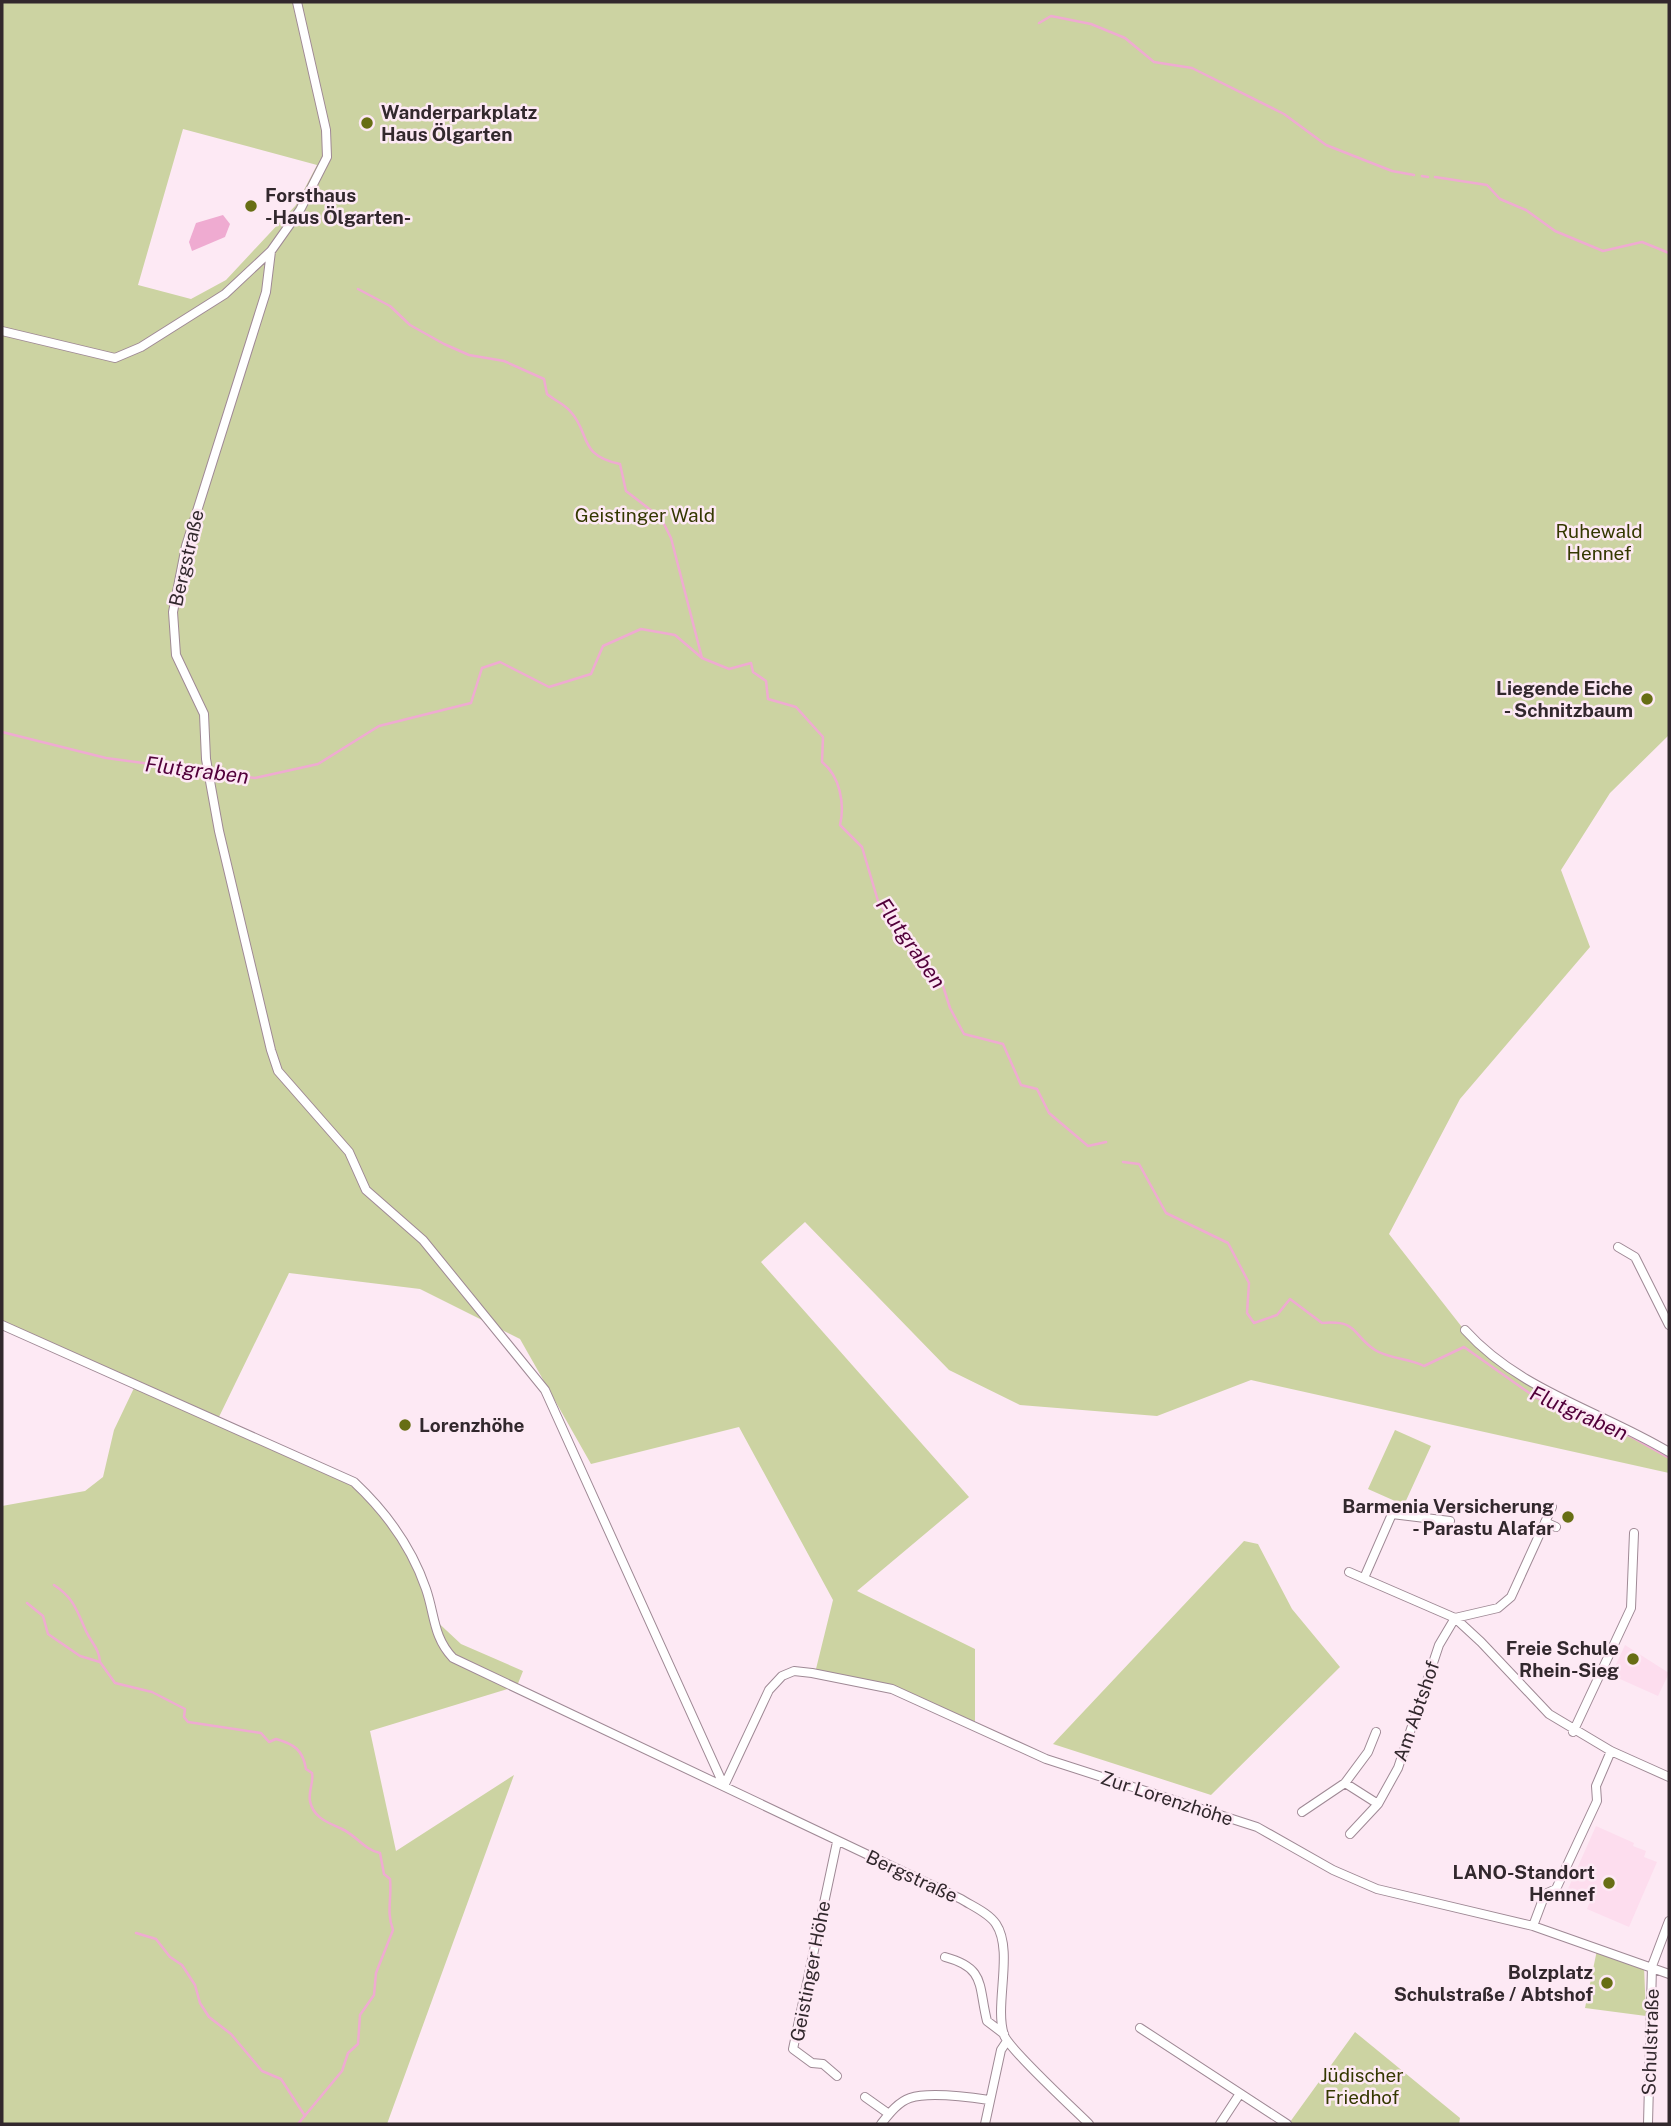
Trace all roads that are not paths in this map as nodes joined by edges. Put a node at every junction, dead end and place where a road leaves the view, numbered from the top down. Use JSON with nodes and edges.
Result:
{"nodes":[{"id":1,"x":297,"y":2,"type":"edge"},
{"id":2,"x":271,"y":251,"type":"junction"},
{"id":3,"x":2,"y":331,"type":"edge"},
{"id":4,"x":1618,"y":1247,"type":"dead end"},
{"id":5,"x":2,"y":1325,"type":"edge"},
{"id":6,"x":1669,"y":1325,"type":"edge"},
{"id":7,"x":1465,"y":1331,"type":"dead end"},
{"id":8,"x":1669,"y":1452,"type":"edge"},
{"id":9,"x":1552,"y":1507,"type":"dead end"},
{"id":10,"x":1450,"y":1521,"type":"dead end"},
{"id":11,"x":1545,"y":1522,"type":"junction"},
{"id":12,"x":1556,"y":1527,"type":"dead end"},
{"id":13,"x":1634,"y":1533,"type":"dead end"},
{"id":14,"x":1349,"y":1572,"type":"dead end"},
{"id":15,"x":1364,"y":1578,"type":"junction"},
{"id":16,"x":1455,"y":1618,"type":"junction"},
{"id":17,"x":1376,"y":1732,"type":"dead end"},
{"id":18,"x":1573,"y":1732,"type":"junction"},
{"id":19,"x":1611,"y":1751,"type":"junction"},
{"id":20,"x":1669,"y":1777,"type":"edge"},
{"id":21,"x":1345,"y":1783,"type":"junction"},
{"id":22,"x":724,"y":1786,"type":"junction"},
{"id":23,"x":1378,"y":1804,"type":"junction"},
{"id":24,"x":1302,"y":1812,"type":"dead end"},
{"id":25,"x":1350,"y":1834,"type":"dead end"},
{"id":26,"x":837,"y":1842,"type":"junction"},
{"id":27,"x":1669,"y":1921,"type":"edge"},
{"id":28,"x":1533,"y":1926,"type":"junction"},
{"id":29,"x":945,"y":1957,"type":"dead end"},
{"id":30,"x":1652,"y":1966,"type":"junction"},
{"id":31,"x":1669,"y":1974,"type":"edge"},
{"id":32,"x":1140,"y":2028,"type":"dead end"},
{"id":33,"x":1005,"y":2038,"type":"junction"},
{"id":34,"x":837,"y":2076,"type":"dead end"},
{"id":35,"x":1239,"y":2095,"type":"junction"},
{"id":36,"x":865,"y":2097,"type":"dead end"},
{"id":37,"x":989,"y":2100,"type":"junction"},
{"id":38,"x":889,"y":2114,"type":"junction"},
{"id":39,"x":881,"y":2124,"type":"edge"},
{"id":40,"x":985,"y":2124,"type":"edge"},
{"id":41,"x":1089,"y":2124,"type":"edge"},
{"id":42,"x":1220,"y":2124,"type":"edge"},
{"id":43,"x":1287,"y":2124,"type":"edge"},
{"id":44,"x":1648,"y":2124,"type":"edge"}],
"edges":[{"from":1,"to":2,"type":"street"},
{"from":2,"to":3,"type":"street"},
{"from":2,"to":22,"type":"street","name":"Bergstraße"},
{"from":4,"to":6,"type":"street"},
{"from":5,"to":22,"type":"street","name":"Bergstraße"},
{"from":7,"to":8,"type":"street"},
{"from":9,"to":11,"type":"street"},
{"from":10,"to":15,"type":"street"},
{"from":11,"to":12,"type":"street"},
{"from":11,"to":16,"type":"street"},
{"from":13,"to":18,"type":"street"},
{"from":14,"to":15,"type":"street"},
{"from":15,"to":16,"type":"street"},
{"from":16,"to":18,"type":"street"},
{"from":16,"to":23,"type":"street","name":"Am Abtshof"},
{"from":17,"to":21,"type":"street","name":"Am Abtshof"},
{"from":18,"to":19,"type":"street"},
{"from":19,"to":20,"type":"street"},
{"from":19,"to":28,"type":"street"},
{"from":21,"to":23,"type":"street"},
{"from":21,"to":24,"type":"street","name":"Am Abtshof"},
{"from":22,"to":26,"type":"street","name":"Bergstraße"},
{"from":22,"to":28,"type":"street","name":"Zur Lorenzhöhe"},
{"from":23,"to":25,"type":"street","name":"Am Abtshof"},
{"from":26,"to":33,"type":"street","name":"Bergstraße"},
{"from":26,"to":34,"type":"street","name":"Geistinger Höhe"},
{"from":27,"to":30,"type":"street","name":"Schulstraße"},
{"from":28,"to":30,"type":"street","name":"Zur Lorenzhöhe"},
{"from":29,"to":33,"type":"street"},
{"from":30,"to":31,"type":"street","name":"Zur Lorenzhöhe"},
{"from":30,"to":44,"type":"street","name":"Schulstraße"},
{"from":32,"to":35,"type":"street"},
{"from":33,"to":37,"type":"street"},
{"from":33,"to":41,"type":"street"},
{"from":35,"to":42,"type":"street"},
{"from":35,"to":43,"type":"street"},
{"from":36,"to":38,"type":"street"},
{"from":37,"to":38,"type":"street"},
{"from":37,"to":40,"type":"street"},
{"from":38,"to":39,"type":"street"}]}
